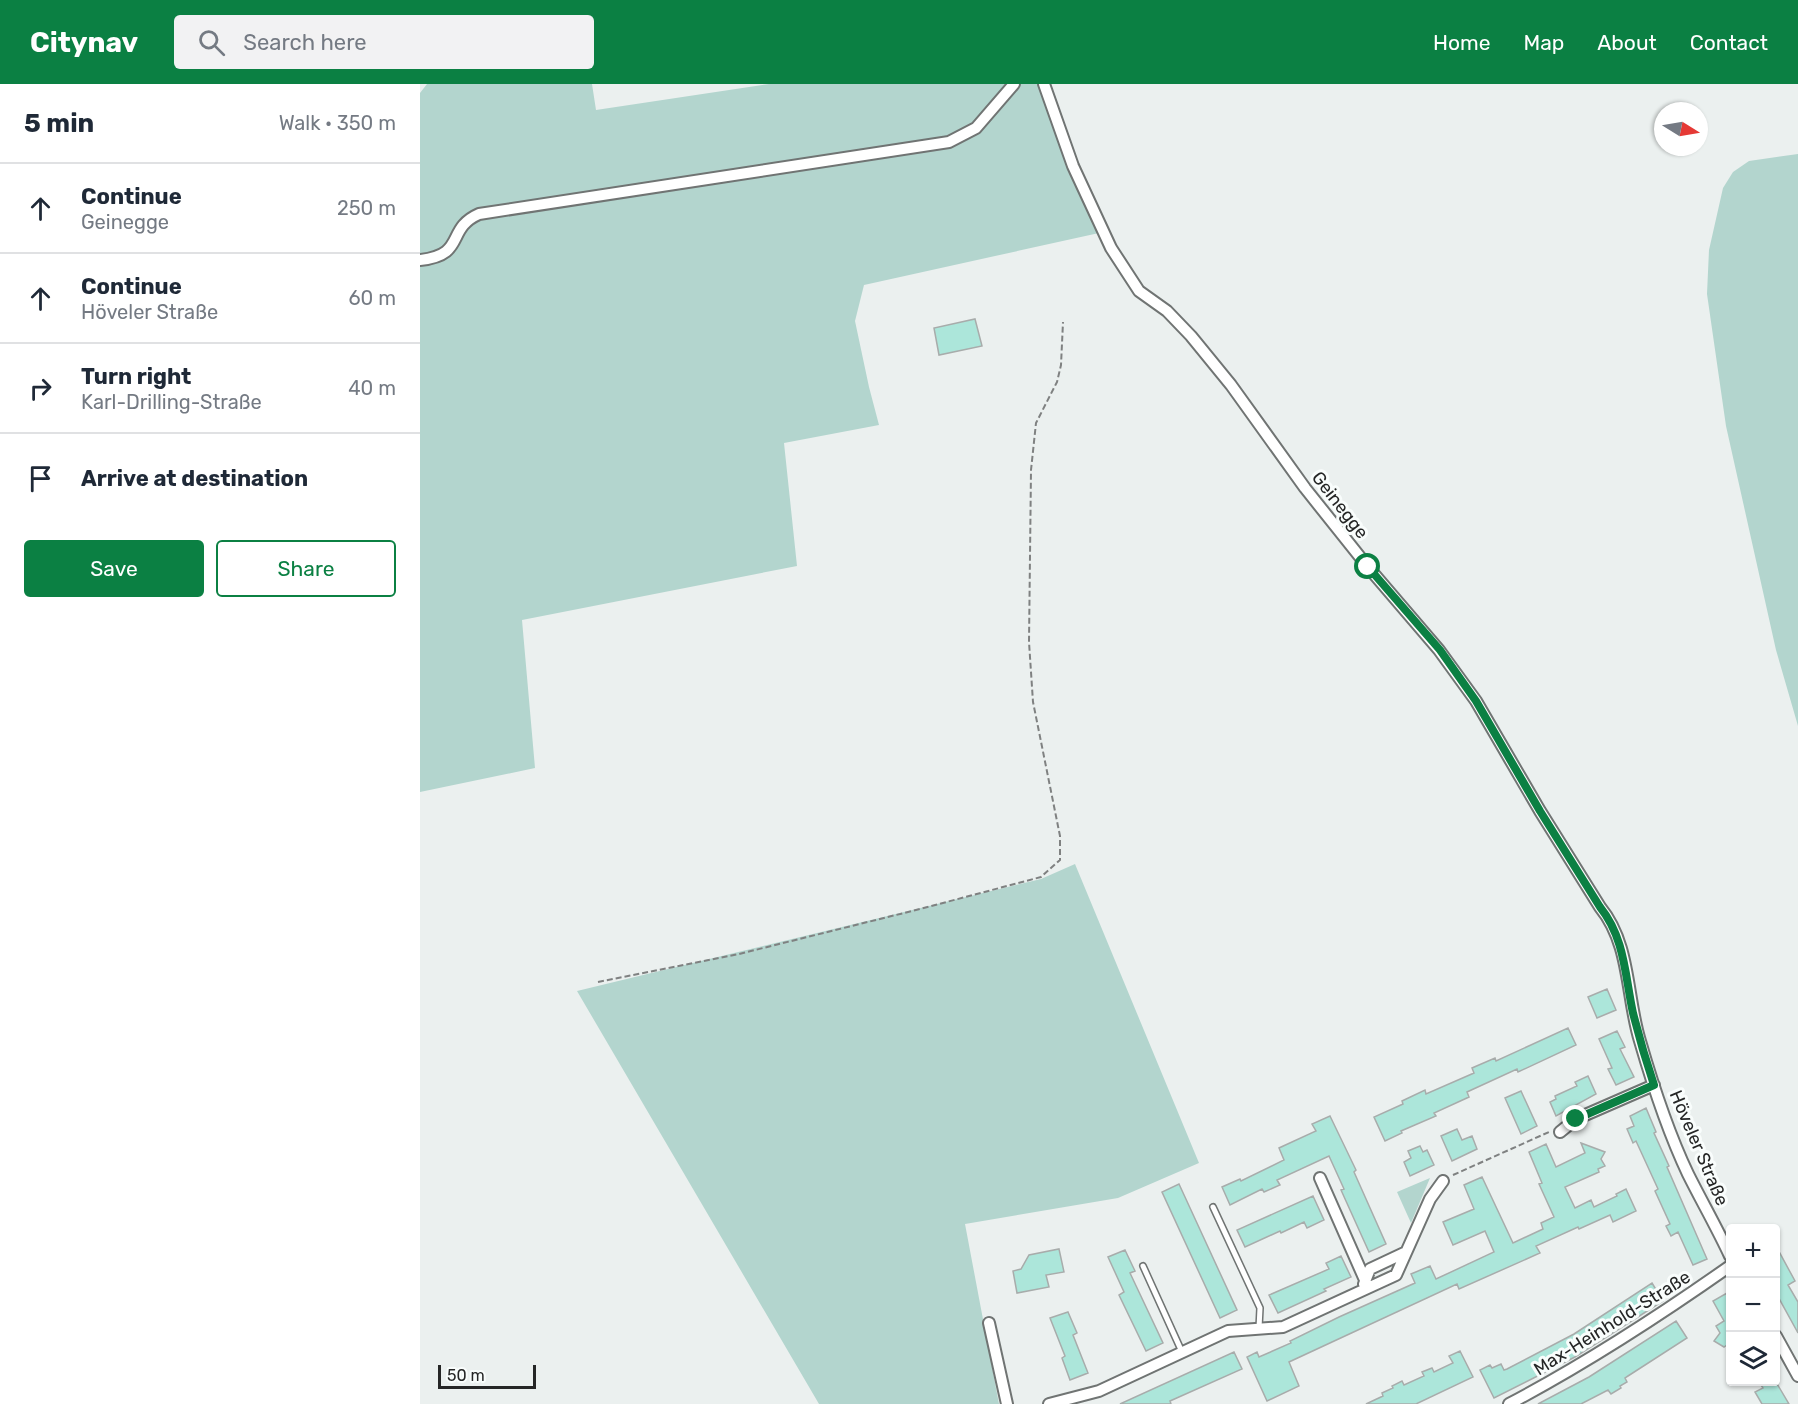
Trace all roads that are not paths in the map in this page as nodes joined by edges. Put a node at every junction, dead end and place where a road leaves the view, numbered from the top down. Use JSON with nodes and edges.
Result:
{"nodes":[{"id":1,"x":1014,"y":84,"type":"edge"},
{"id":2,"x":1041,"y":84,"type":"edge"},
{"id":3,"x":420,"y":260,"type":"edge"},
{"id":4,"x":1626,"y":981,"type":"joint"},
{"id":5,"x":1654,"y":1085,"type":"junction"},
{"id":6,"x":1560,"y":1132,"type":"dead end"},
{"id":7,"x":1320,"y":1178,"type":"dead end"},
{"id":8,"x":1443,"y":1181,"type":"road end"},
{"id":9,"x":1213,"y":1207,"type":"dead end"},
{"id":10,"x":1726,"y":1246,"type":"edge"},
{"id":11,"x":1404,"y":1253,"type":"junction"},
{"id":12,"x":1143,"y":1266,"type":"dead end"},
{"id":13,"x":1726,"y":1270,"type":"edge"},
{"id":14,"x":1364,"y":1285,"type":"junction"},
{"id":15,"x":989,"y":1323,"type":"dead end"},
{"id":16,"x":1259,"y":1330,"type":"junction"},
{"id":17,"x":1780,"y":1343,"type":"edge"},
{"id":18,"x":1183,"y":1353,"type":"junction"},
{"id":19,"x":1798,"y":1376,"type":"edge"},
{"id":20,"x":1007,"y":1404,"type":"edge"},
{"id":21,"x":1049,"y":1404,"type":"edge"},
{"id":22,"x":1509,"y":1404,"type":"edge"}],
"edges":[{"from":1,"to":3,"type":"street"},
{"from":2,"to":4,"type":"street","name":"Geinegge"},
{"from":4,"to":5,"type":"street","name":"Höveler Straße"},
{"from":5,"to":6,"type":"street"},
{"from":5,"to":10,"type":"street","name":"Höveler Straße"},
{"from":7,"to":14,"type":"street"},
{"from":8,"to":11,"type":"street"},
{"from":9,"to":16,"type":"lane"},
{"from":11,"to":14,"type":"street"},
{"from":11,"to":14,"type":"street"},
{"from":12,"to":18,"type":"lane"},
{"from":13,"to":22,"type":"street","name":"Max-Heinhold-Straße"},
{"from":14,"to":16,"type":"street"},
{"from":15,"to":20,"type":"street"},
{"from":16,"to":18,"type":"street"},
{"from":17,"to":19,"type":"street"},
{"from":18,"to":21,"type":"street"}]}
